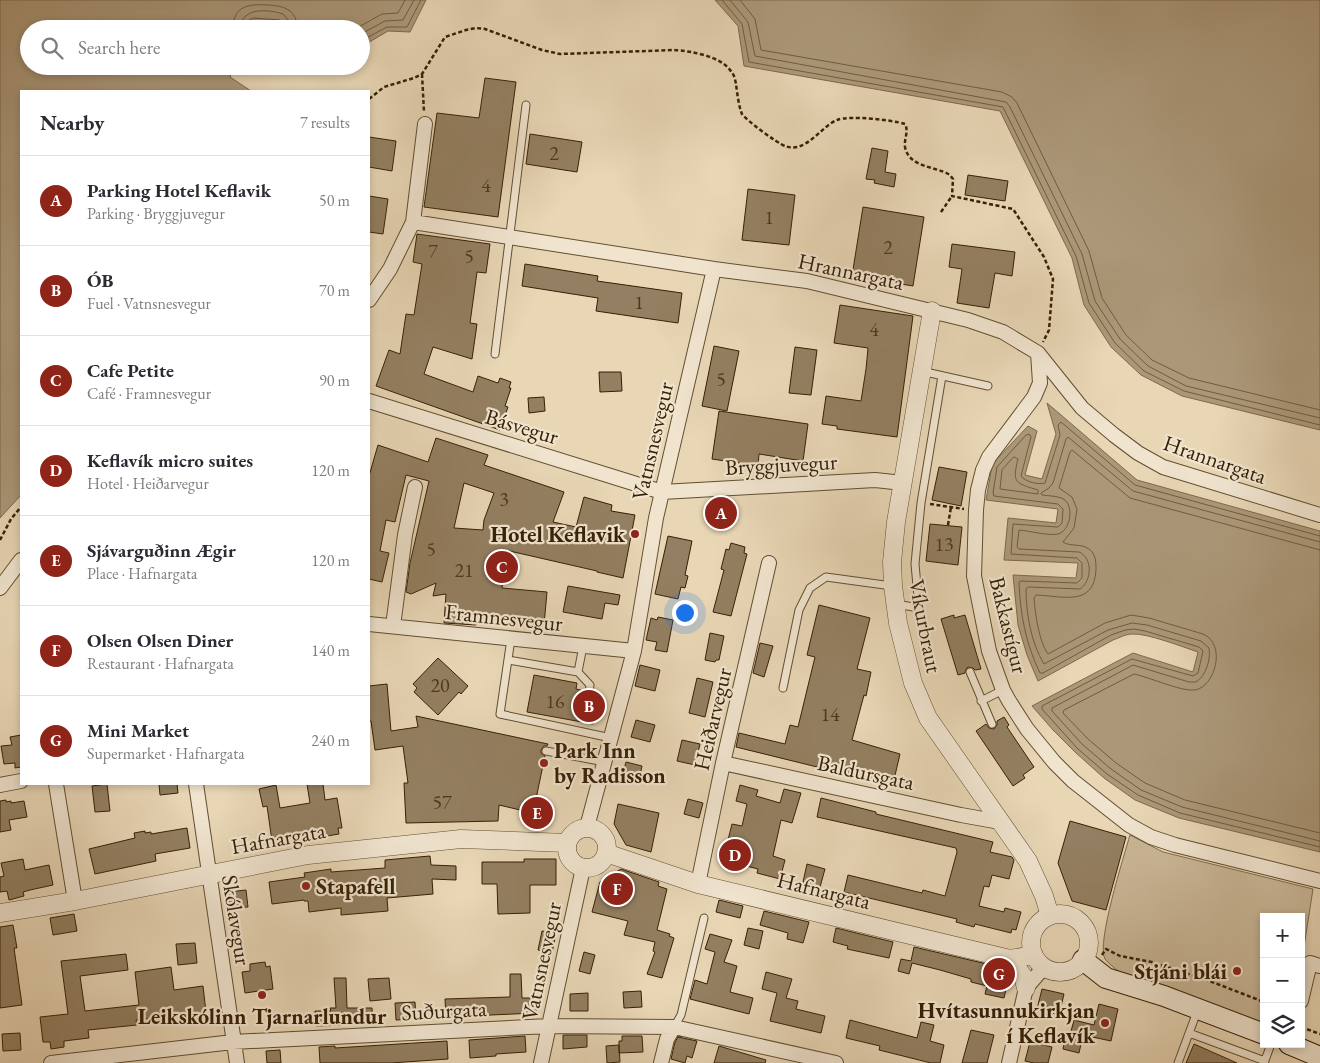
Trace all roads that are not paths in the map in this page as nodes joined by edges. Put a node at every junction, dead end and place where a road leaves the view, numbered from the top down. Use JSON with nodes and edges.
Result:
{"nodes":[{"id":1,"x":526,"y":105,"type":"dead end"},
{"id":2,"x":425,"y":124,"type":"road end"},
{"id":3,"x":413,"y":222,"type":"junction"},
{"id":4,"x":510,"y":238,"type":"junction"},
{"id":5,"x":714,"y":269,"type":"junction"},
{"id":6,"x":370,"y":299,"type":"edge"},
{"id":7,"x":932,"y":311,"type":"junction"},
{"id":8,"x":1038,"y":353,"type":"junction"},
{"id":9,"x":495,"y":354,"type":"dead end"},
{"id":10,"x":921,"y":371,"type":"junction"},
{"id":11,"x":942,"y":376,"type":"junction"},
{"id":12,"x":988,"y":386,"type":"dead end"},
{"id":13,"x":370,"y":401,"type":"edge"},
{"id":14,"x":903,"y":483,"type":"junction"},
{"id":15,"x":415,"y":487,"type":"dead end"},
{"id":16,"x":662,"y":492,"type":"junction"},
{"id":17,"x":1320,"y":515,"type":"edge"},
{"id":18,"x":20,"y":561,"type":"edge"},
{"id":19,"x":770,"y":563,"type":"dead end"},
{"id":20,"x":893,"y":586,"type":"junction"},
{"id":21,"x":0,"y":588,"type":"edge"},
{"id":22,"x":895,"y":604,"type":"junction"},
{"id":23,"x":370,"y":624,"type":"edge"},
{"id":24,"x":393,"y":626,"type":"junction"},
{"id":25,"x":511,"y":639,"type":"junction"},
{"id":26,"x":583,"y":646,"type":"junction"},
{"id":27,"x":634,"y":651,"type":"junction"},
{"id":28,"x":508,"y":660,"type":"junction"},
{"id":29,"x":578,"y":672,"type":"junction"},
{"id":30,"x":970,"y":672,"type":"dead end"},
{"id":31,"x":783,"y":688,"type":"dead end"},
{"id":32,"x":1003,"y":690,"type":"junction"},
{"id":33,"x":589,"y":692,"type":"dead end"},
{"id":34,"x":981,"y":701,"type":"junction"},
{"id":35,"x":584,"y":722,"type":"dead end"},
{"id":36,"x":992,"y":724,"type":"dead end"},
{"id":37,"x":583,"y":732,"type":"junction"},
{"id":38,"x":611,"y":738,"type":"junction"},
{"id":39,"x":546,"y":750,"type":"dead end"},
{"id":40,"x":604,"y":762,"type":"junction"},
{"id":41,"x":723,"y":763,"type":"junction"},
{"id":42,"x":20,"y":782,"type":"edge"},
{"id":43,"x":0,"y":785,"type":"edge"},
{"id":44,"x":56,"y":785,"type":"edge"},
{"id":45,"x":196,"y":785,"type":"edge"},
{"id":46,"x":1000,"y":822,"type":"junction"},
{"id":47,"x":587,"y":827,"type":"junction"},
{"id":48,"x":567,"y":843,"type":"junction"},
{"id":49,"x":606,"y":853,"type":"junction"},
{"id":50,"x":582,"y":868,"type":"junction"},
{"id":51,"x":208,"y":875,"type":"junction"},
{"id":52,"x":1320,"y":881,"type":"edge"},
{"id":53,"x":698,"y":884,"type":"junction"},
{"id":54,"x":75,"y":901,"type":"junction"},
{"id":55,"x":0,"y":913,"type":"edge"},
{"id":56,"x":1050,"y":916,"type":"junction"},
{"id":57,"x":704,"y":918,"type":"dead end"},
{"id":58,"x":1010,"y":959,"type":"junction"},
{"id":59,"x":1039,"y":961,"type":"junction"},
{"id":60,"x":1087,"y":964,"type":"junction"},
{"id":61,"x":1320,"y":966,"type":"edge"},
{"id":62,"x":1305,"y":984,"type":"edge"},
{"id":63,"x":1026,"y":988,"type":"junction"},
{"id":64,"x":1198,"y":1009,"type":"junction"},
{"id":65,"x":549,"y":1026,"type":"junction"},
{"id":66,"x":674,"y":1027,"type":"junction"},
{"id":67,"x":1189,"y":1032,"type":"junction"},
{"id":68,"x":1260,"y":1032,"type":"edge"},
{"id":69,"x":234,"y":1042,"type":"junction"},
{"id":70,"x":1281,"y":1048,"type":"edge"},
{"id":71,"x":1296,"y":1048,"type":"edge"},
{"id":72,"x":1320,"y":1058,"type":"edge"},
{"id":73,"x":829,"y":1062,"type":"edge"},
{"id":74,"x":1264,"y":1062,"type":"edge"},
{"id":75,"x":51,"y":1063,"type":"edge"},
{"id":76,"x":237,"y":1063,"type":"edge"},
{"id":77,"x":541,"y":1063,"type":"edge"},
{"id":78,"x":661,"y":1063,"type":"edge"},
{"id":79,"x":1009,"y":1063,"type":"edge"},
{"id":80,"x":1178,"y":1063,"type":"edge"}],
"edges":[{"from":1,"to":4,"type":"lane"},
{"from":2,"to":3,"type":"street"},
{"from":3,"to":4,"type":"street","name":"Hrannargata"},
{"from":3,"to":6,"type":"street"},
{"from":4,"to":5,"type":"street","name":"Hrannargata"},
{"from":4,"to":9,"type":"lane"},
{"from":5,"to":7,"type":"street","name":"Hrannargata"},
{"from":5,"to":16,"type":"street","name":"Vatnsnesvegur"},
{"from":7,"to":8,"type":"street","name":"Hrannargata"},
{"from":7,"to":10,"type":"street","name":"Víkurbraut"},
{"from":8,"to":17,"type":"street","name":"Hrannargata"},
{"from":8,"to":32,"type":"street","name":"Bakkastígur"},
{"from":10,"to":11,"type":"lane"},
{"from":10,"to":14,"type":"street","name":"Víkurbraut"},
{"from":11,"to":12,"type":"lane"},
{"from":11,"to":22,"type":"lane"},
{"from":13,"to":16,"type":"street","name":"Básvegur"},
{"from":14,"to":16,"type":"street","name":"Bryggjuvegur"},
{"from":14,"to":20,"type":"street","name":"Víkurbraut"},
{"from":15,"to":24,"type":"street"},
{"from":16,"to":27,"type":"street","name":"Vatnsnesvegur"},
{"from":18,"to":21,"type":"street"},
{"from":19,"to":41,"type":"street","name":"Heiðarvegur"},
{"from":20,"to":22,"type":"street","name":"Víkurbraut"},
{"from":20,"to":31,"type":"lane"},
{"from":22,"to":46,"type":"street","name":"Víkurbraut"},
{"from":23,"to":24,"type":"street","name":"Framnesvegur"},
{"from":24,"to":25,"type":"street","name":"Framnesvegur"},
{"from":25,"to":26,"type":"street","name":"Framnesvegur"},
{"from":25,"to":28,"type":"lane"},
{"from":26,"to":27,"type":"street","name":"Framnesvegur"},
{"from":26,"to":29,"type":"lane"},
{"from":27,"to":38,"type":"street","name":"Vatnsnesvegur"},
{"from":28,"to":29,"type":"lane"},
{"from":28,"to":37,"type":"lane"},
{"from":29,"to":33,"type":"lane"},
{"from":30,"to":34,"type":"lane"},
{"from":32,"to":34,"type":"lane"},
{"from":32,"to":52,"type":"street","name":"Bakkastígur"},
{"from":34,"to":36,"type":"lane"},
{"from":35,"to":37,"type":"lane"},
{"from":37,"to":38,"type":"lane"},
{"from":38,"to":40,"type":"street","name":"Vatnsnesvegur"},
{"from":39,"to":40,"type":"lane"},
{"from":40,"to":47,"type":"street","name":"Vatnsnesvegur"},
{"from":41,"to":46,"type":"street","name":"Baldursgata"},
{"from":41,"to":53,"type":"street","name":"Heiðarvegur"},
{"from":42,"to":43,"type":"street"},
{"from":44,"to":54,"type":"street"},
{"from":45,"to":51,"type":"street","name":"Skólavegur"},
{"from":46,"to":56,"type":"street","name":"Víkurbraut"},
{"from":47,"to":48,"type":"street"},
{"from":47,"to":49,"type":"street"},
{"from":48,"to":50,"type":"street"},
{"from":48,"to":51,"type":"street","name":"Hafnargata"},
{"from":49,"to":50,"type":"street"},
{"from":49,"to":53,"type":"street","name":"Hafnargata"},
{"from":50,"to":65,"type":"street","name":"Vatnsnesvegur"},
{"from":51,"to":54,"type":"street","name":"Hafnargata"},
{"from":51,"to":69,"type":"street","name":"Skólavegur"},
{"from":53,"to":58,"type":"street","name":"Hafnargata"},
{"from":54,"to":55,"type":"street","name":"Hafnargata"},
{"from":56,"to":59,"type":"street"},
{"from":56,"to":60,"type":"street"},
{"from":57,"to":66,"type":"lane"},
{"from":58,"to":59,"type":"street","name":"Hafnargata"},
{"from":58,"to":63,"type":"street"},
{"from":59,"to":60,"type":"street","name":"Hafnargata"},
{"from":59,"to":63,"type":"street"},
{"from":60,"to":64,"type":"main road"},
{"from":61,"to":62,"type":"street"},
{"from":63,"to":79,"type":"street"},
{"from":64,"to":67,"type":"lane"},
{"from":64,"to":68,"type":"main road"},
{"from":65,"to":66,"type":"street","name":"Suðurgata"},
{"from":65,"to":69,"type":"street","name":"Suðurgata"},
{"from":65,"to":77,"type":"street","name":"Vatnsnesvegur"},
{"from":66,"to":73,"type":"street","name":"Suðurgata"},
{"from":66,"to":78,"type":"street"},
{"from":67,"to":74,"type":"lane"},
{"from":67,"to":80,"type":"lane"},
{"from":69,"to":75,"type":"street","name":"Suðurgata"},
{"from":69,"to":76,"type":"street","name":"Skólavegur"},
{"from":70,"to":74,"type":"lane"},
{"from":71,"to":72,"type":"main road"}]}
